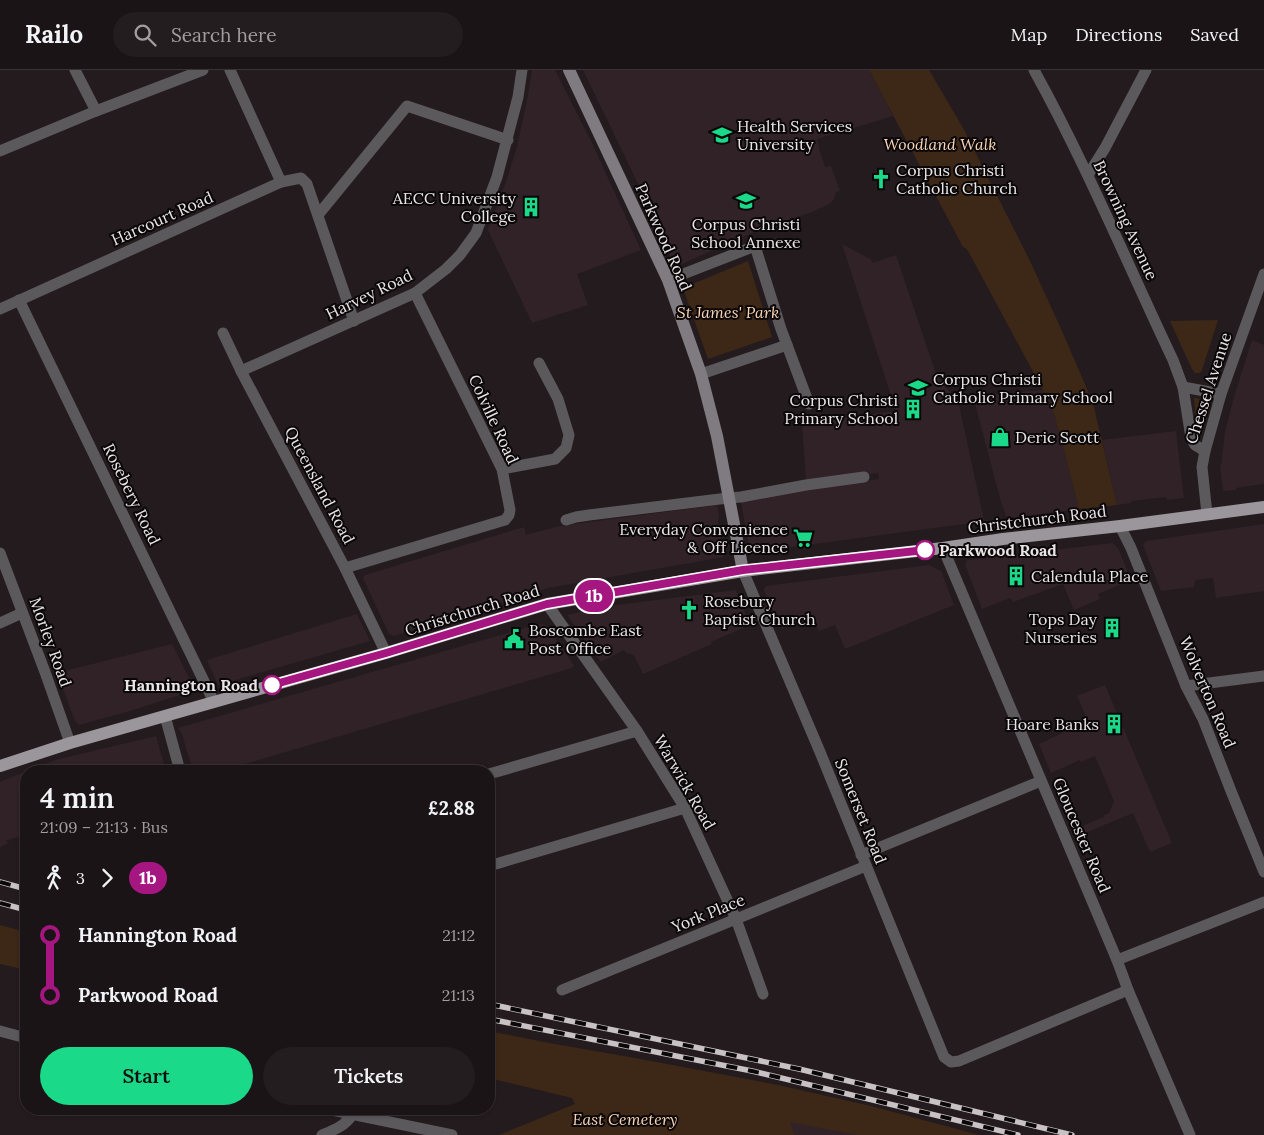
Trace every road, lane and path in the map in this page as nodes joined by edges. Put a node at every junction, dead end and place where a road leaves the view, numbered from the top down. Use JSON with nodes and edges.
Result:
{"nodes":[{"id":1,"x":75,"y":70,"type":"edge"},
{"id":2,"x":203,"y":70,"type":"edge"},
{"id":3,"x":230,"y":70,"type":"edge"},
{"id":4,"x":522,"y":70,"type":"edge"},
{"id":5,"x":569,"y":70,"type":"edge"},
{"id":6,"x":1034,"y":70,"type":"edge"},
{"id":7,"x":1146,"y":70,"type":"edge"},
{"id":8,"x":96,"y":111,"type":"junction"},
{"id":9,"x":508,"y":140,"type":"junction"},
{"id":10,"x":0,"y":151,"type":"edge"},
{"id":11,"x":1088,"y":175,"type":"junction"},
{"id":12,"x":280,"y":182,"type":"junction"},
{"id":13,"x":318,"y":215,"type":"junction"},
{"id":14,"x":1264,"y":274,"type":"edge"},
{"id":15,"x":668,"y":280,"type":"junction"},
{"id":16,"x":415,"y":293,"type":"junction"},
{"id":17,"x":20,"y":300,"type":"junction"},
{"id":18,"x":0,"y":309,"type":"edge"},
{"id":19,"x":354,"y":321,"type":"junction"},
{"id":20,"x":223,"y":333,"type":"dead end"},
{"id":21,"x":786,"y":345,"type":"junction"},
{"id":22,"x":539,"y":363,"type":"dead end"},
{"id":23,"x":241,"y":371,"type":"junction"},
{"id":24,"x":701,"y":374,"type":"junction"},
{"id":25,"x":1183,"y":387,"type":"junction"},
{"id":26,"x":1222,"y":394,"type":"junction"},
{"id":27,"x":809,"y":404,"type":"dead end"},
{"id":28,"x":1205,"y":451,"type":"junction"},
{"id":29,"x":502,"y":469,"type":"junction"},
{"id":30,"x":864,"y":477,"type":"dead end"},
{"id":31,"x":728,"y":498,"type":"junction"},
{"id":32,"x":1264,"y":507,"type":"edge"},
{"id":33,"x":1207,"y":514,"type":"junction"},
{"id":34,"x":566,"y":520,"type":"dead end"},
{"id":35,"x":1120,"y":526,"type":"junction"},
{"id":36,"x":943,"y":548,"type":"junction"},
{"id":37,"x":0,"y":553,"type":"edge"},
{"id":38,"x":345,"y":568,"type":"junction"},
{"id":39,"x":743,"y":570,"type":"junction"},
{"id":40,"x":547,"y":604,"type":"junction"},
{"id":41,"x":22,"y":613,"type":"junction"},
{"id":42,"x":0,"y":623,"type":"edge"},
{"id":43,"x":386,"y":653,"type":"junction"},
{"id":44,"x":1264,"y":676,"type":"edge"},
{"id":45,"x":1186,"y":686,"type":"junction"},
{"id":46,"x":214,"y":702,"type":"junction"},
{"id":47,"x":164,"y":716,"type":"junction"},
{"id":48,"x":637,"y":731,"type":"junction"},
{"id":49,"x":70,"y":743,"type":"junction"},
{"id":50,"x":178,"y":765,"type":"edge"},
{"id":51,"x":0,"y":766,"type":"edge"},
{"id":52,"x":495,"y":772,"type":"edge"},
{"id":53,"x":1041,"y":781,"type":"junction"},
{"id":54,"x":685,"y":808,"type":"junction"},
{"id":55,"x":861,"y":854,"type":"junction"},
{"id":56,"x":495,"y":864,"type":"edge"},
{"id":57,"x":866,"y":866,"type":"junction"},
{"id":58,"x":1264,"y":872,"type":"edge"},
{"id":59,"x":1264,"y":902,"type":"edge"},
{"id":60,"x":736,"y":919,"type":"junction"},
{"id":61,"x":1117,"y":960,"type":"junction"},
{"id":62,"x":562,"y":990,"type":"dead end"},
{"id":63,"x":1128,"y":990,"type":"junction"},
{"id":64,"x":763,"y":994,"type":"dead end"},
{"id":65,"x":0,"y":1031,"type":"edge"},
{"id":66,"x":20,"y":1036,"type":"edge"},
{"id":67,"x":352,"y":1115,"type":"joint"},
{"id":68,"x":322,"y":1135,"type":"edge"},
{"id":69,"x":452,"y":1135,"type":"edge"},
{"id":70,"x":1190,"y":1135,"type":"edge"}],
"edges":[{"from":1,"to":8,"type":"street"},
{"from":2,"to":8,"type":"street"},
{"from":3,"to":12,"type":"street"},
{"from":4,"to":9,"type":"street","name":"Harvey Road"},
{"from":5,"to":15,"type":"main road","name":"Parkwood Road"},
{"from":6,"to":11,"type":"street","name":"Browning Avenue"},
{"from":7,"to":11,"type":"street"},
{"from":8,"to":10,"type":"street"},
{"from":9,"to":13,"type":"street"},
{"from":9,"to":16,"type":"street","name":"Harvey Road"},
{"from":11,"to":25,"type":"street","name":"Browning Avenue"},
{"from":12,"to":13,"type":"street","name":"Harcourt Road"},
{"from":12,"to":17,"type":"street","name":"Harcourt Road"},
{"from":13,"to":19,"type":"street"},
{"from":14,"to":26,"type":"street","name":"Chessel Avenue"},
{"from":15,"to":21,"type":"street"},
{"from":15,"to":24,"type":"main road","name":"Parkwood Road"},
{"from":16,"to":19,"type":"street","name":"Harvey Road"},
{"from":16,"to":29,"type":"street","name":"Colville Road"},
{"from":17,"to":18,"type":"street","name":"Harcourt Road"},
{"from":17,"to":46,"type":"street","name":"Rosebery Road"},
{"from":19,"to":23,"type":"street","name":"Harvey Road"},
{"from":20,"to":23,"type":"street","name":"Queensland Road"},
{"from":21,"to":24,"type":"street"},
{"from":21,"to":27,"type":"street"},
{"from":22,"to":29,"type":"street"},
{"from":23,"to":38,"type":"street","name":"Queensland Road"},
{"from":24,"to":31,"type":"main road","name":"Parkwood Road"},
{"from":25,"to":26,"type":"street"},
{"from":25,"to":28,"type":"street","name":"Browning Avenue"},
{"from":26,"to":28,"type":"street","name":"Chessel Avenue"},
{"from":28,"to":33,"type":"street","name":"Chessel Avenue"},
{"from":29,"to":38,"type":"street","name":"Colville Road"},
{"from":30,"to":31,"type":"street"},
{"from":31,"to":34,"type":"street"},
{"from":31,"to":39,"type":"main road","name":"Parkwood Road"},
{"from":32,"to":33,"type":"main road","name":"Christchurch Road"},
{"from":33,"to":35,"type":"main road","name":"Christchurch Road"},
{"from":35,"to":36,"type":"main road","name":"Christchurch Road"},
{"from":35,"to":45,"type":"street","name":"Wolverton Road"},
{"from":36,"to":39,"type":"main road","name":"Christchurch Road"},
{"from":36,"to":53,"type":"street","name":"Gloucester Road"},
{"from":37,"to":41,"type":"street","name":"Morley Road"},
{"from":38,"to":43,"type":"street","name":"Queensland Road"},
{"from":39,"to":40,"type":"main road","name":"Christchurch Road"},
{"from":39,"to":55,"type":"street","name":"Somerset Road"},
{"from":40,"to":43,"type":"main road","name":"Christchurch Road"},
{"from":40,"to":48,"type":"street","name":"Warwick Road"},
{"from":41,"to":42,"type":"street"},
{"from":41,"to":49,"type":"street","name":"Morley Road"},
{"from":43,"to":46,"type":"main road","name":"Christchurch Road"},
{"from":44,"to":45,"type":"street"},
{"from":45,"to":58,"type":"street","name":"Wolverton Road"},
{"from":46,"to":47,"type":"main road","name":"Christchurch Road"},
{"from":47,"to":49,"type":"main road","name":"Christchurch Road"},
{"from":47,"to":50,"type":"street"},
{"from":48,"to":52,"type":"street"},
{"from":48,"to":54,"type":"street","name":"Warwick Road"},
{"from":49,"to":51,"type":"main road","name":"Christchurch Road"},
{"from":53,"to":55,"type":"street"},
{"from":53,"to":61,"type":"street","name":"Gloucester Road"},
{"from":54,"to":56,"type":"street"},
{"from":54,"to":60,"type":"street","name":"Warwick Road"},
{"from":55,"to":57,"type":"street","name":"Somerset Road"},
{"from":57,"to":60,"type":"street","name":"York Place"},
{"from":57,"to":63,"type":"street","name":"Somerset Road"},
{"from":59,"to":61,"type":"street"},
{"from":60,"to":62,"type":"street","name":"York Place"},
{"from":60,"to":64,"type":"street","name":"Warwick Road"},
{"from":61,"to":63,"type":"street","name":"Gloucester Road"},
{"from":63,"to":70,"type":"street","name":"Gloucester Road"},
{"from":65,"to":66,"type":"street"},
{"from":67,"to":68,"type":"street"},
{"from":67,"to":69,"type":"street"}]}
